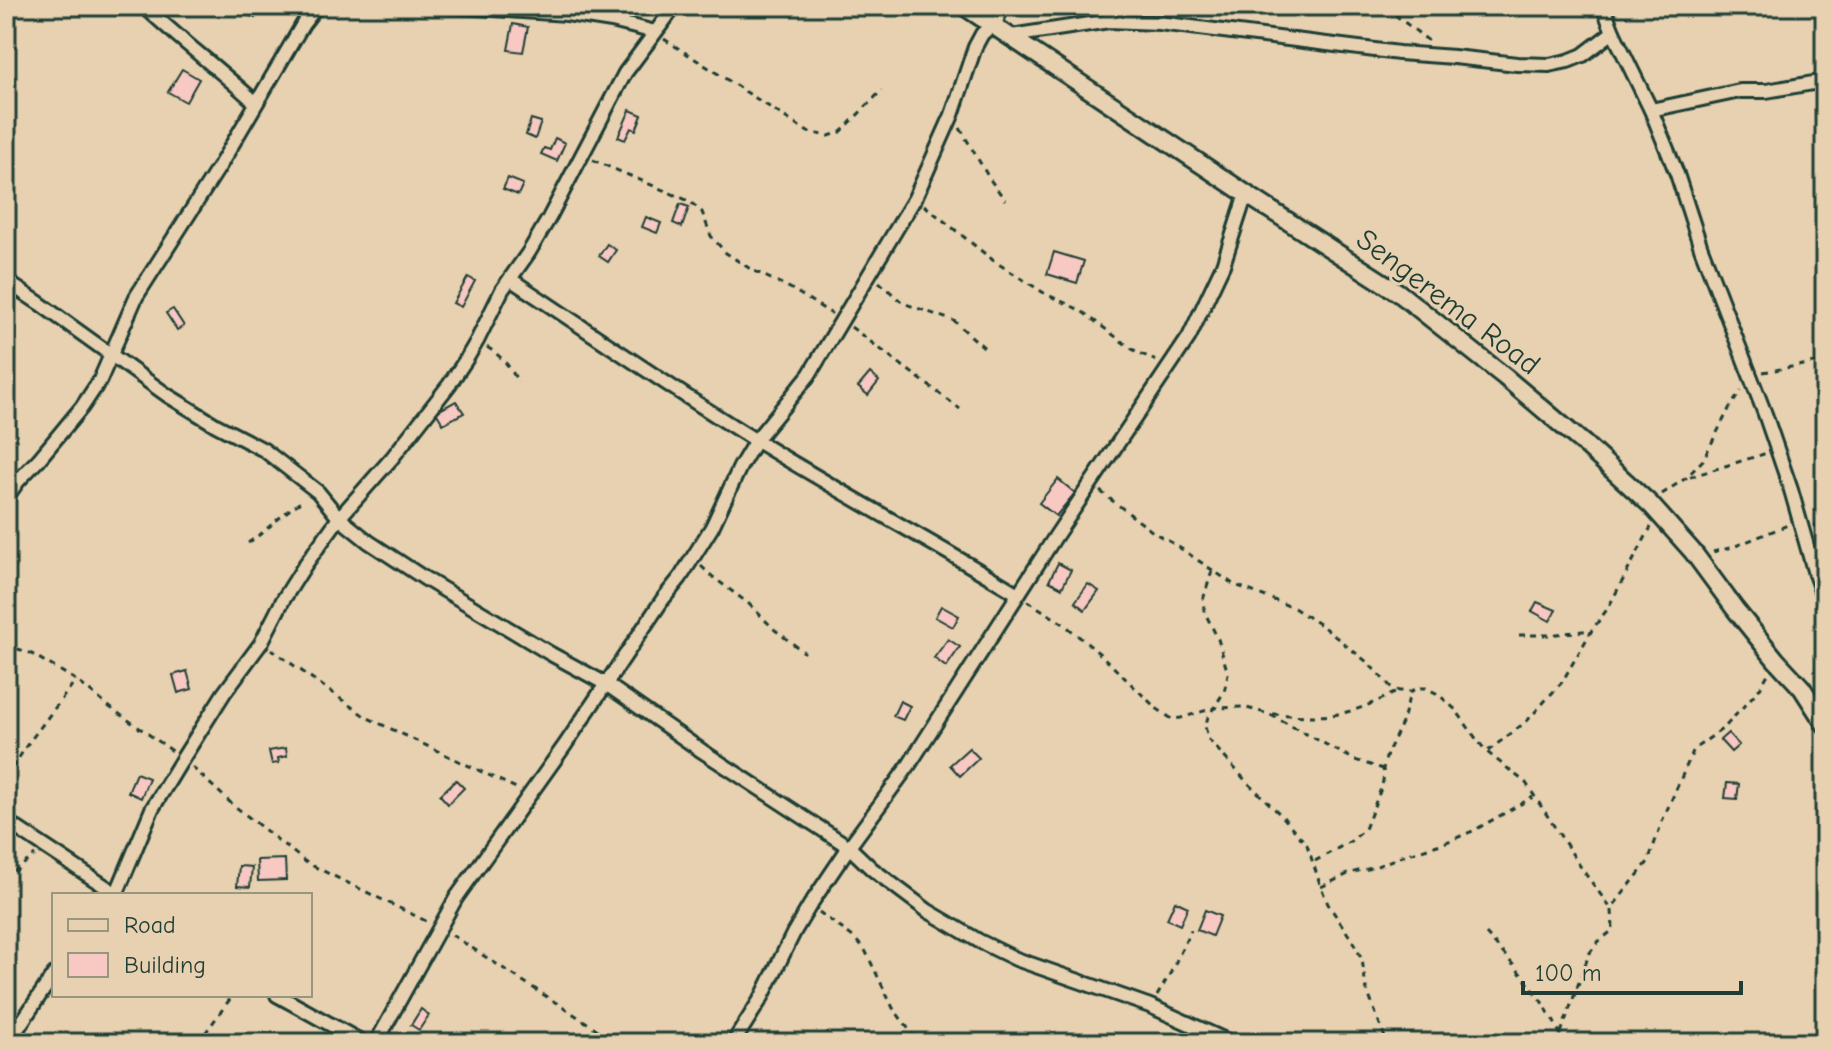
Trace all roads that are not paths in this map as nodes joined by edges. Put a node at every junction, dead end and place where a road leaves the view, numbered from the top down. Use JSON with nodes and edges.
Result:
{"nodes":[{"id":1,"x":144,"y":6,"type":"edge"},
{"id":2,"x":317,"y":6,"type":"edge"},
{"id":3,"x":449,"y":6,"type":"edge"},
{"id":4,"x":675,"y":6,"type":"edge"},
{"id":5,"x":964,"y":6,"type":"edge"},
{"id":6,"x":1002,"y":6,"type":"edge"},
{"id":7,"x":1603,"y":6,"type":"edge"},
{"id":8,"x":994,"y":25,"type":"junction"},
{"id":9,"x":655,"y":32,"type":"junction"},
{"id":10,"x":1613,"y":32,"type":"junction"},
{"id":11,"x":1011,"y":36,"type":"junction"},
{"id":12,"x":1825,"y":81,"type":"edge"},
{"id":13,"x":256,"y":103,"type":"junction"},
{"id":14,"x":1651,"y":110,"type":"junction"},
{"id":15,"x":1246,"y":194,"type":"junction"},
{"id":16,"x":510,"y":279,"type":"junction"},
{"id":17,"x":6,"y":281,"type":"edge"},
{"id":18,"x":112,"y":356,"type":"junction"},
{"id":19,"x":756,"y":440,"type":"junction"},
{"id":20,"x":6,"y":498,"type":"edge"},
{"id":21,"x":339,"y":518,"type":"junction"},
{"id":22,"x":1018,"y":594,"type":"junction"},
{"id":23,"x":1825,"y":601,"type":"edge"},
{"id":24,"x":606,"y":684,"type":"junction"},
{"id":25,"x":1825,"y":724,"type":"edge"},
{"id":26,"x":6,"y":821,"type":"edge"},
{"id":27,"x":849,"y":847,"type":"junction"},
{"id":28,"x":114,"y":893,"type":"edge"},
{"id":29,"x":118,"y":893,"type":"edge"},
{"id":30,"x":52,"y":977,"type":"edge"},
{"id":31,"x":281,"y":997,"type":"edge"},
{"id":32,"x":8,"y":1043,"type":"edge"},
{"id":33,"x":364,"y":1043,"type":"edge"},
{"id":34,"x":376,"y":1043,"type":"edge"},
{"id":35,"x":733,"y":1043,"type":"edge"},
{"id":36,"x":1232,"y":1043,"type":"edge"}],
"edges":[{"from":1,"to":13,"type":"street"},
{"from":2,"to":13,"type":"street"},
{"from":3,"to":9,"type":"street"},
{"from":4,"to":9,"type":"street"},
{"from":5,"to":8,"type":"main road","name":"Sengerema Road"},
{"from":6,"to":8,"type":"street"},
{"from":7,"to":10,"type":"street"},
{"from":8,"to":11,"type":"main road","name":"Sengerema Road"},
{"from":8,"to":19,"type":"street"},
{"from":9,"to":16,"type":"street"},
{"from":10,"to":11,"type":"street"},
{"from":10,"to":14,"type":"street"},
{"from":11,"to":15,"type":"main road","name":"Sengerema Road"},
{"from":12,"to":14,"type":"street"},
{"from":13,"to":18,"type":"street"},
{"from":14,"to":23,"type":"street"},
{"from":15,"to":22,"type":"street"},
{"from":15,"to":25,"type":"main road","name":"Sengerema Road"},
{"from":16,"to":19,"type":"street"},
{"from":16,"to":21,"type":"street"},
{"from":17,"to":18,"type":"street"},
{"from":18,"to":20,"type":"street"},
{"from":18,"to":21,"type":"street"},
{"from":19,"to":22,"type":"street"},
{"from":19,"to":24,"type":"street"},
{"from":21,"to":24,"type":"street"},
{"from":21,"to":29,"type":"street"},
{"from":22,"to":27,"type":"street"},
{"from":24,"to":27,"type":"street"},
{"from":24,"to":34,"type":"street"},
{"from":26,"to":28,"type":"street"},
{"from":27,"to":35,"type":"street"},
{"from":27,"to":36,"type":"street"},
{"from":30,"to":32,"type":"street"},
{"from":31,"to":33,"type":"street"}]}
